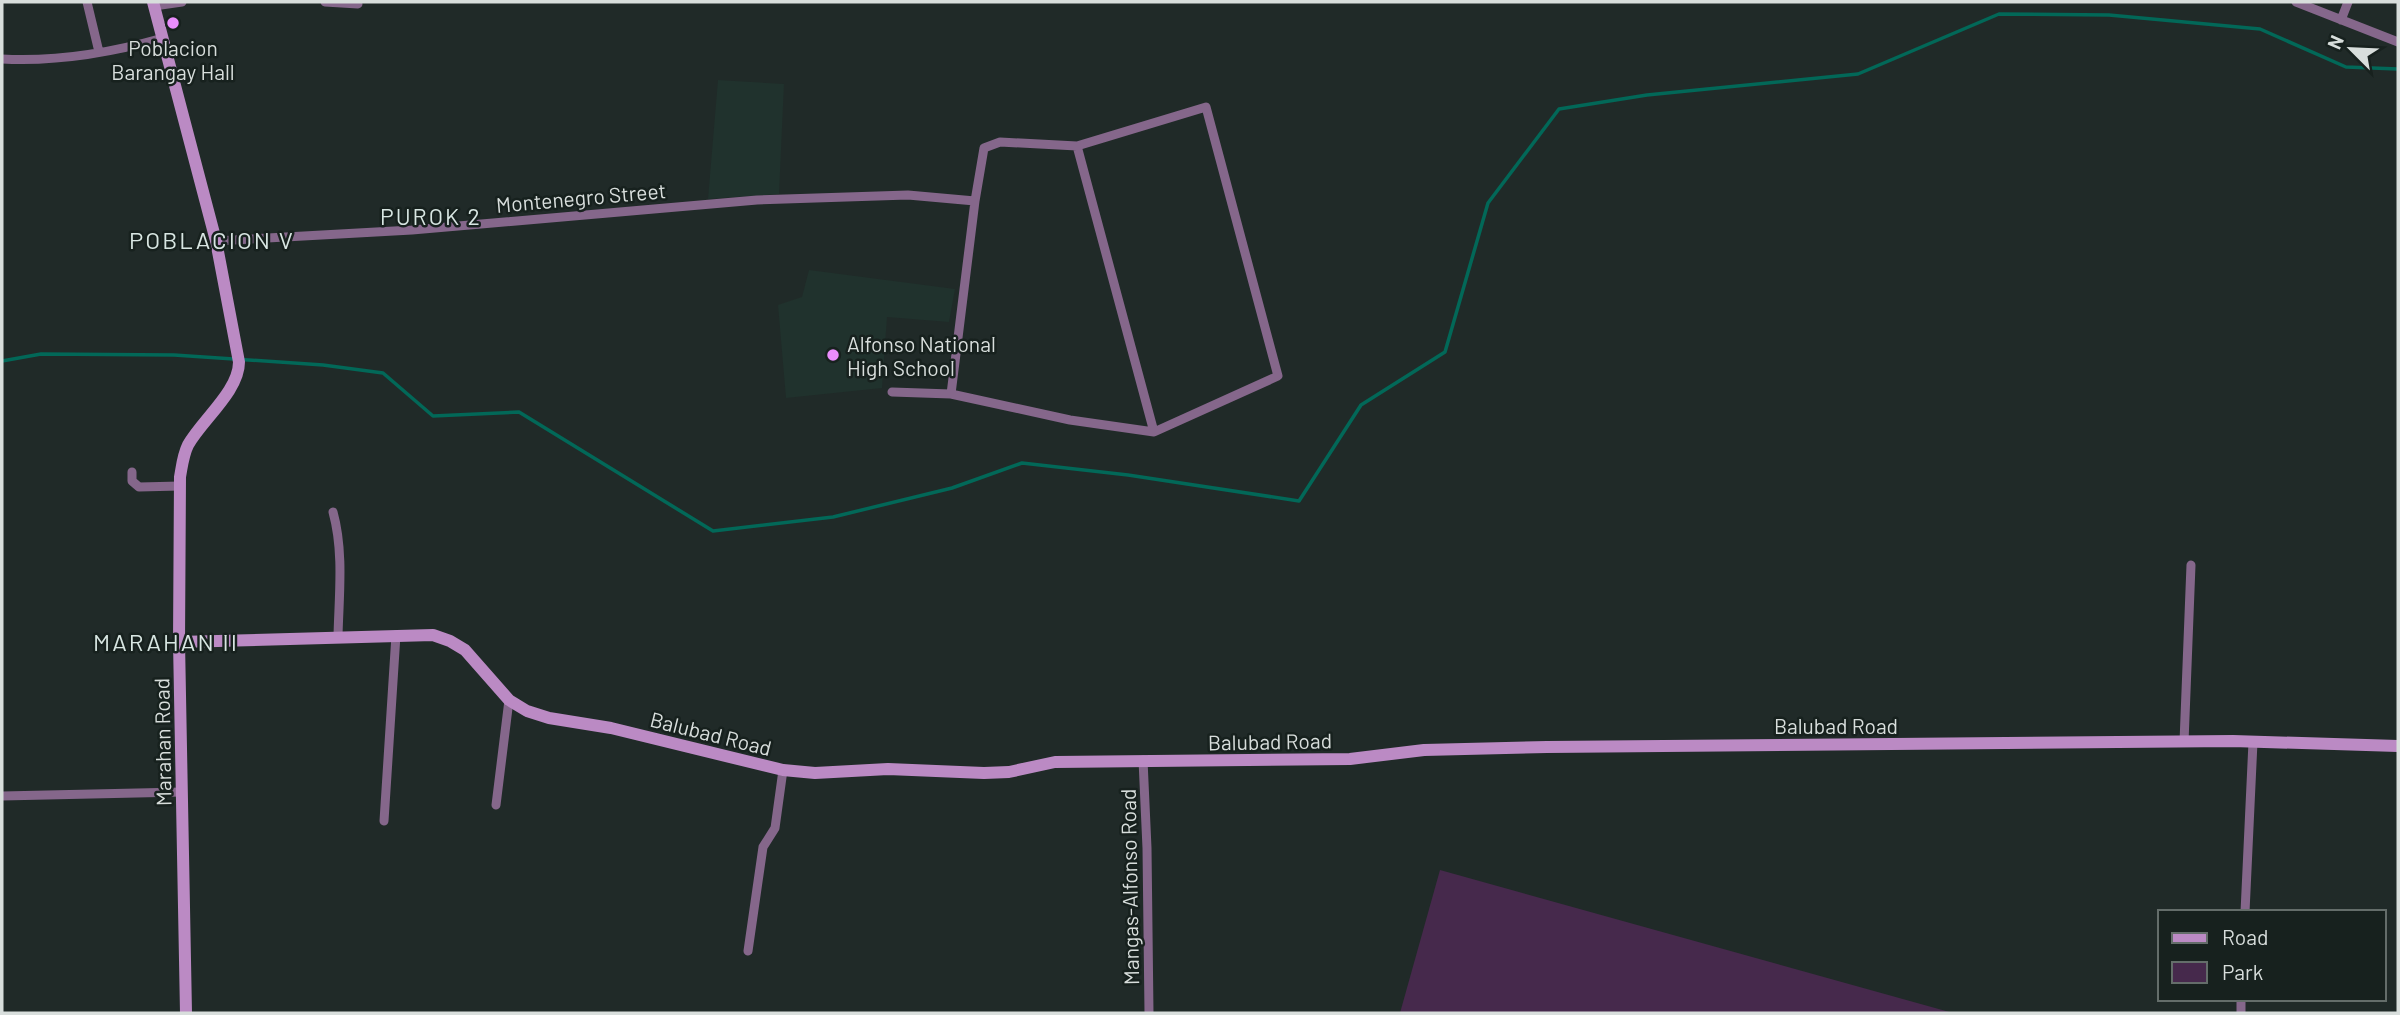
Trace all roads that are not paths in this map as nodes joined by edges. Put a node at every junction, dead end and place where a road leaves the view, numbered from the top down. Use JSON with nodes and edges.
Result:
{"nodes":[{"id":1,"x":87,"y":2,"type":"edge"},
{"id":2,"x":181,"y":2,"type":"edge"},
{"id":3,"x":325,"y":2,"type":"edge"},
{"id":4,"x":2296,"y":2,"type":"edge"},
{"id":5,"x":2348,"y":2,"type":"edge"},
{"id":6,"x":153,"y":4,"type":"edge"},
{"id":7,"x":358,"y":4,"type":"dead end"},
{"id":8,"x":2341,"y":20,"type":"junction"},
{"id":9,"x":163,"y":38,"type":"junction"},
{"id":10,"x":2398,"y":42,"type":"edge"},
{"id":11,"x":99,"y":52,"type":"junction"},
{"id":12,"x":2,"y":59,"type":"edge"},
{"id":13,"x":1077,"y":146,"type":"junction"},
{"id":14,"x":975,"y":201,"type":"junction"},
{"id":15,"x":216,"y":241,"type":"junction"},
{"id":16,"x":892,"y":392,"type":"dead end"},
{"id":17,"x":951,"y":394,"type":"junction"},
{"id":18,"x":1154,"y":432,"type":"junction"},
{"id":19,"x":132,"y":472,"type":"dead end"},
{"id":20,"x":180,"y":485,"type":"junction"},
{"id":21,"x":333,"y":512,"type":"dead end"},
{"id":22,"x":2191,"y":565,"type":"dead end"},
{"id":23,"x":396,"y":635,"type":"junction"},
{"id":24,"x":338,"y":636,"type":"junction"},
{"id":25,"x":179,"y":642,"type":"junction"},
{"id":26,"x":509,"y":700,"type":"junction"},
{"id":27,"x":2184,"y":742,"type":"junction"},
{"id":28,"x":2253,"y":742,"type":"junction"},
{"id":29,"x":2398,"y":746,"type":"edge"},
{"id":30,"x":1143,"y":760,"type":"junction"},
{"id":31,"x":783,"y":770,"type":"junction"},
{"id":32,"x":182,"y":792,"type":"junction"},
{"id":33,"x":2,"y":796,"type":"edge"},
{"id":34,"x":496,"y":805,"type":"dead end"},
{"id":35,"x":384,"y":821,"type":"dead end"},
{"id":36,"x":2245,"y":910,"type":"edge"},
{"id":37,"x":748,"y":951,"type":"dead end"},
{"id":38,"x":186,"y":1013,"type":"edge"},
{"id":39,"x":1149,"y":1013,"type":"edge"}],
"edges":[{"from":1,"to":11,"type":"street"},
{"from":2,"to":6,"type":"street"},
{"from":3,"to":7,"type":"street"},
{"from":4,"to":8,"type":"street"},
{"from":5,"to":8,"type":"street"},
{"from":6,"to":9,"type":"street"},
{"from":8,"to":10,"type":"street"},
{"from":9,"to":11,"type":"street"},
{"from":9,"to":15,"type":"street"},
{"from":11,"to":12,"type":"street"},
{"from":13,"to":14,"type":"street"},
{"from":13,"to":18,"type":"street"},
{"from":13,"to":18,"type":"street"},
{"from":14,"to":15,"type":"street","name":"Montenegro Street"},
{"from":14,"to":17,"type":"street"},
{"from":15,"to":20,"type":"street","name":"Marahan Road"},
{"from":16,"to":17,"type":"street"},
{"from":17,"to":18,"type":"street"},
{"from":19,"to":20,"type":"street"},
{"from":20,"to":25,"type":"street","name":"Marahan Road"},
{"from":21,"to":24,"type":"street"},
{"from":22,"to":27,"type":"street"},
{"from":23,"to":24,"type":"street","name":"Balubad Road"},
{"from":23,"to":26,"type":"street","name":"Balubad Road"},
{"from":23,"to":35,"type":"street"},
{"from":24,"to":25,"type":"street","name":"Balubad Road"},
{"from":25,"to":32,"type":"street","name":"Marahan Road"},
{"from":26,"to":31,"type":"street","name":"Balubad Road"},
{"from":26,"to":34,"type":"street"},
{"from":27,"to":28,"type":"street","name":"Balubad Road"},
{"from":27,"to":30,"type":"street","name":"Balubad Road"},
{"from":28,"to":29,"type":"street","name":"Balubad Road"},
{"from":28,"to":36,"type":"street"},
{"from":30,"to":31,"type":"street","name":"Balubad Road"},
{"from":30,"to":39,"type":"street","name":"Mangas-Alfonso Road"},
{"from":31,"to":37,"type":"street"},
{"from":32,"to":33,"type":"street"},
{"from":32,"to":38,"type":"street","name":"Marahan Road"}]}
